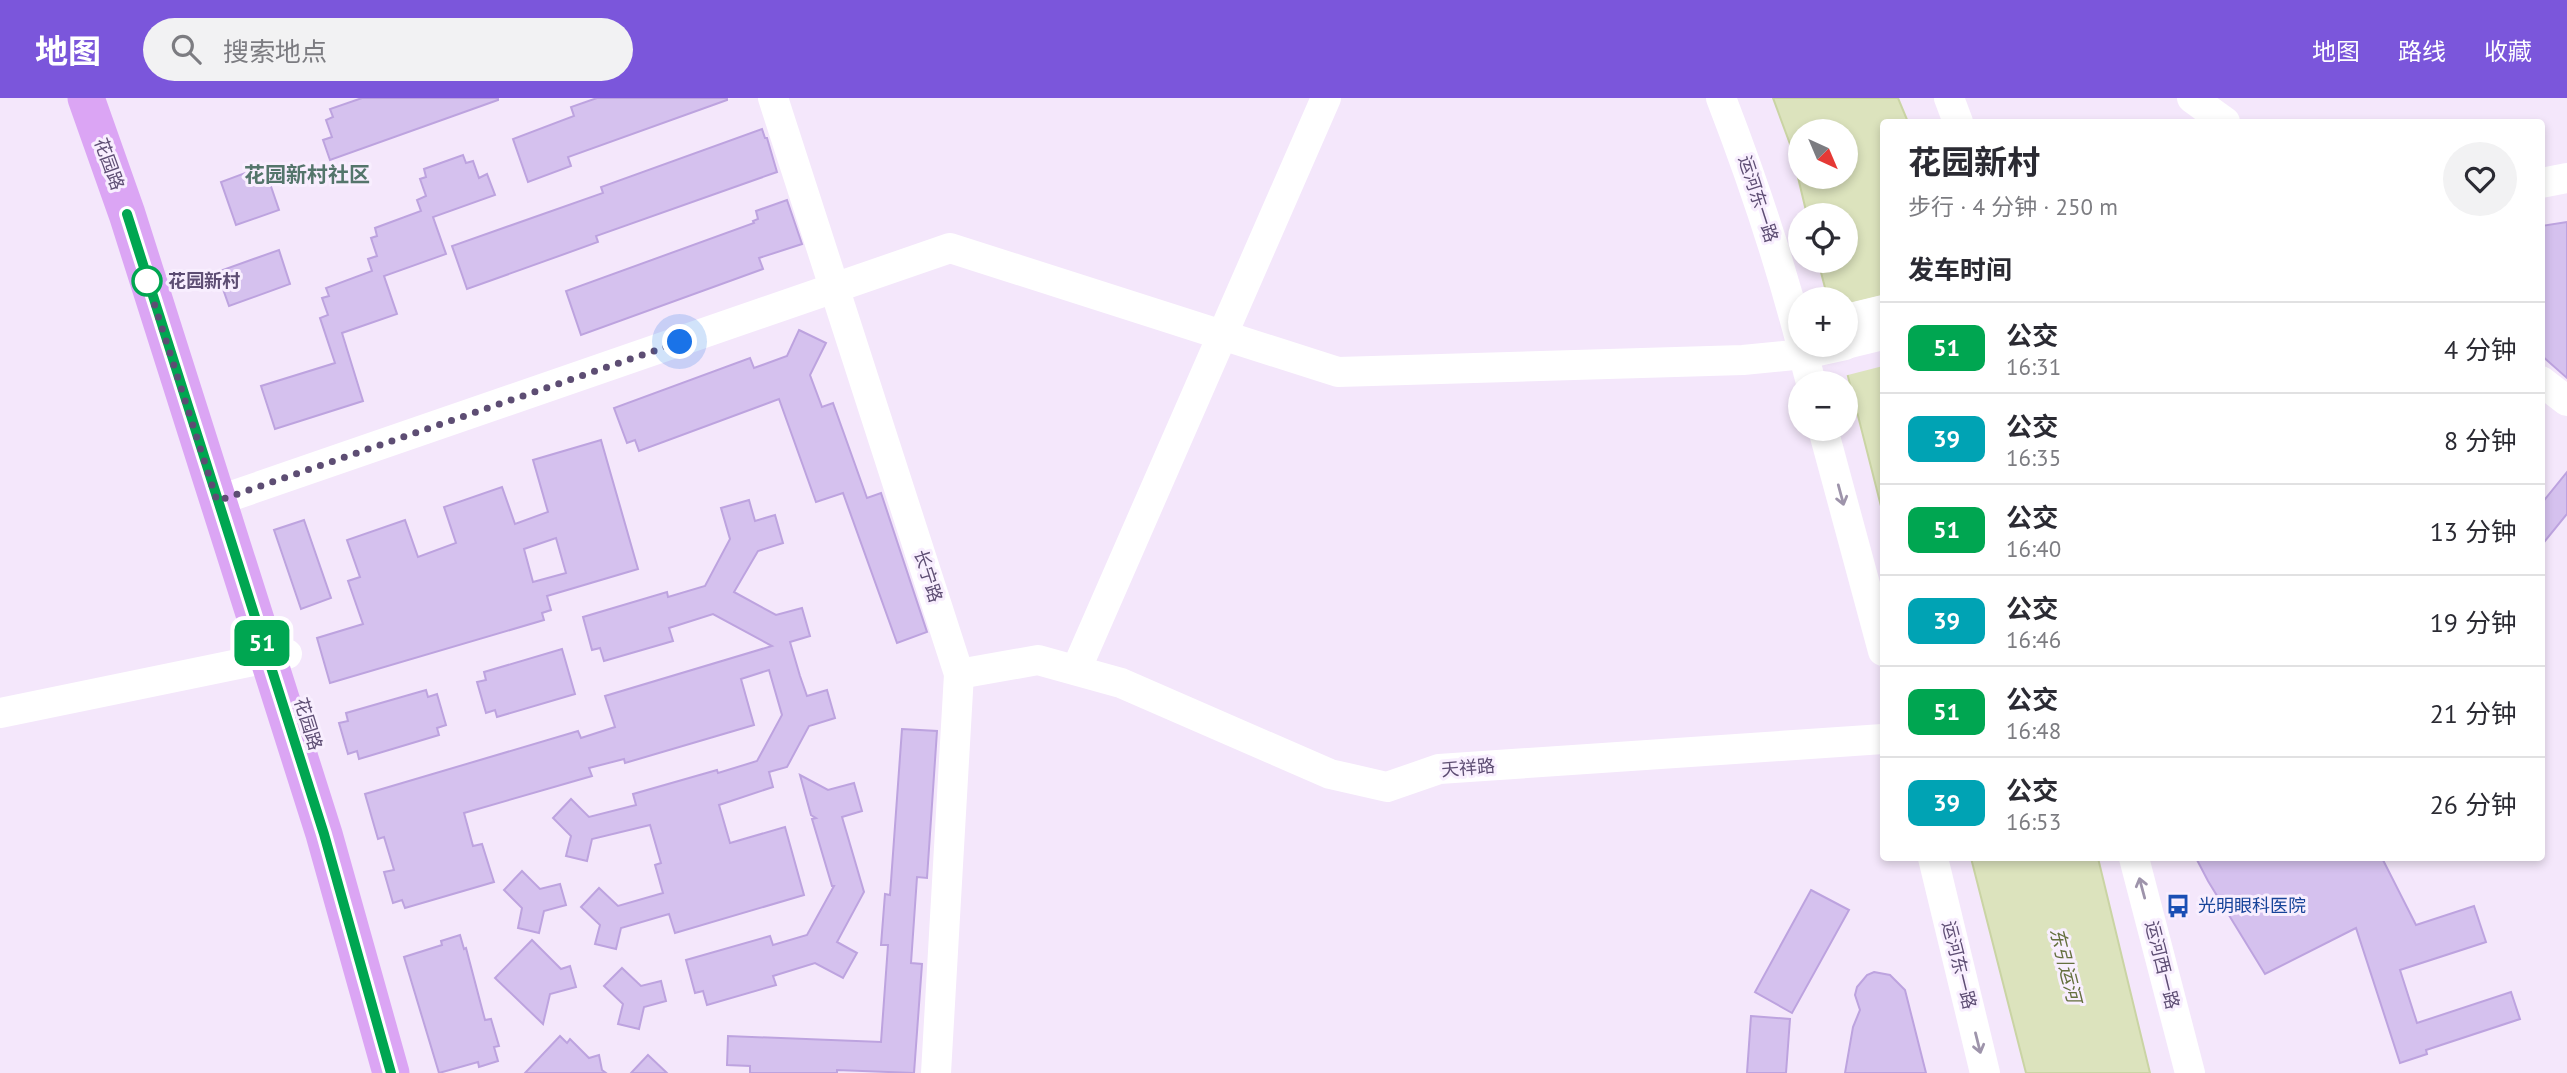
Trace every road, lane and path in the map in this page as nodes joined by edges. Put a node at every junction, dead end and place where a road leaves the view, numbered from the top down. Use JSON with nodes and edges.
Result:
{"nodes":[{"id":1,"x":86,"y":98,"type":"edge"},
{"id":2,"x":109,"y":98,"type":"edge"},
{"id":3,"x":773,"y":98,"type":"edge"},
{"id":4,"x":1326,"y":98,"type":"edge"},
{"id":5,"x":1721,"y":98,"type":"edge"},
{"id":6,"x":1949,"y":98,"type":"edge"},
{"id":7,"x":2192,"y":98,"type":"edge"},
{"id":8,"x":1957,"y":119,"type":"edge"},
{"id":9,"x":2221,"y":119,"type":"edge"},
{"id":10,"x":2567,"y":178,"type":"edge"},
{"id":11,"x":2545,"y":182,"type":"edge"},
{"id":12,"x":2567,"y":196,"type":"edge"},
{"id":13,"x":2545,"y":199,"type":"edge"},
{"id":14,"x":836,"y":287,"type":"junction"},
{"id":15,"x":1786,"y":287,"type":"junction"},
{"id":16,"x":1788,"y":291,"type":"edge"},
{"id":17,"x":1788,"y":294,"type":"edge"},
{"id":18,"x":1880,"y":311,"type":"edge"},
{"id":19,"x":1858,"y":316,"type":"edge"},
{"id":20,"x":1221,"y":335,"type":"junction"},
{"id":21,"x":1880,"y":336,"type":"edge"},
{"id":22,"x":1858,"y":341,"type":"edge"},
{"id":23,"x":1788,"y":350,"type":"edge"},
{"id":24,"x":2545,"y":384,"type":"edge"},
{"id":25,"x":2567,"y":401,"type":"edge"},
{"id":26,"x":1826,"y":441,"type":"edge"},
{"id":27,"x":227,"y":498,"type":"junction"},
{"id":28,"x":1880,"y":640,"type":"edge"},
{"id":29,"x":277,"y":656,"type":"junction"},
{"id":30,"x":1076,"y":670,"type":"junction"},
{"id":31,"x":959,"y":674,"type":"junction"},
{"id":32,"x":0,"y":713,"type":"edge"},
{"id":33,"x":1880,"y":739,"type":"edge"},
{"id":34,"x":1934,"y":861,"type":"edge"},
{"id":35,"x":2135,"y":861,"type":"edge"},
{"id":36,"x":391,"y":1073,"type":"edge"},
{"id":37,"x":411,"y":1073,"type":"edge"},
{"id":38,"x":936,"y":1073,"type":"edge"},
{"id":39,"x":1985,"y":1073,"type":"edge"},
{"id":40,"x":2190,"y":1073,"type":"edge"}],
"edges":[{"from":1,"to":27,"type":"main road","name":"花园路"},
{"from":2,"to":27,"type":"main road","name":"花园路"},
{"from":3,"to":14,"type":"street","name":"长宁路"},
{"from":4,"to":20,"type":"street"},
{"from":5,"to":15,"type":"street","name":"运河东一路"},
{"from":6,"to":8,"type":"street"},
{"from":7,"to":9,"type":"street"},
{"from":10,"to":11,"type":"street"},
{"from":12,"to":13,"type":"street"},
{"from":14,"to":20,"type":"street"},
{"from":14,"to":27,"type":"street"},
{"from":14,"to":31,"type":"street","name":"长宁路"},
{"from":15,"to":16,"type":"street"},
{"from":15,"to":17,"type":"street","name":"运河东一路"},
{"from":18,"to":19,"type":"street"},
{"from":20,"to":23,"type":"street"},
{"from":20,"to":30,"type":"street"},
{"from":21,"to":22,"type":"street"},
{"from":24,"to":25,"type":"street"},
{"from":26,"to":28,"type":"street","one_way":true},
{"from":27,"to":29,"type":"main road","name":"花园路"},
{"from":29,"to":32,"type":"street"},
{"from":29,"to":36,"type":"main road","name":"花园路"},
{"from":29,"to":37,"type":"main road","name":"花园路"},
{"from":30,"to":31,"type":"street","name":"天祥路"},
{"from":30,"to":33,"type":"street","name":"天祥路"},
{"from":31,"to":38,"type":"street","name":"长宁路"},
{"from":34,"to":39,"type":"street","name":"运河东一路","one_way":true},
{"from":40,"to":35,"type":"street","name":"运河西一路","one_way":true}]}
